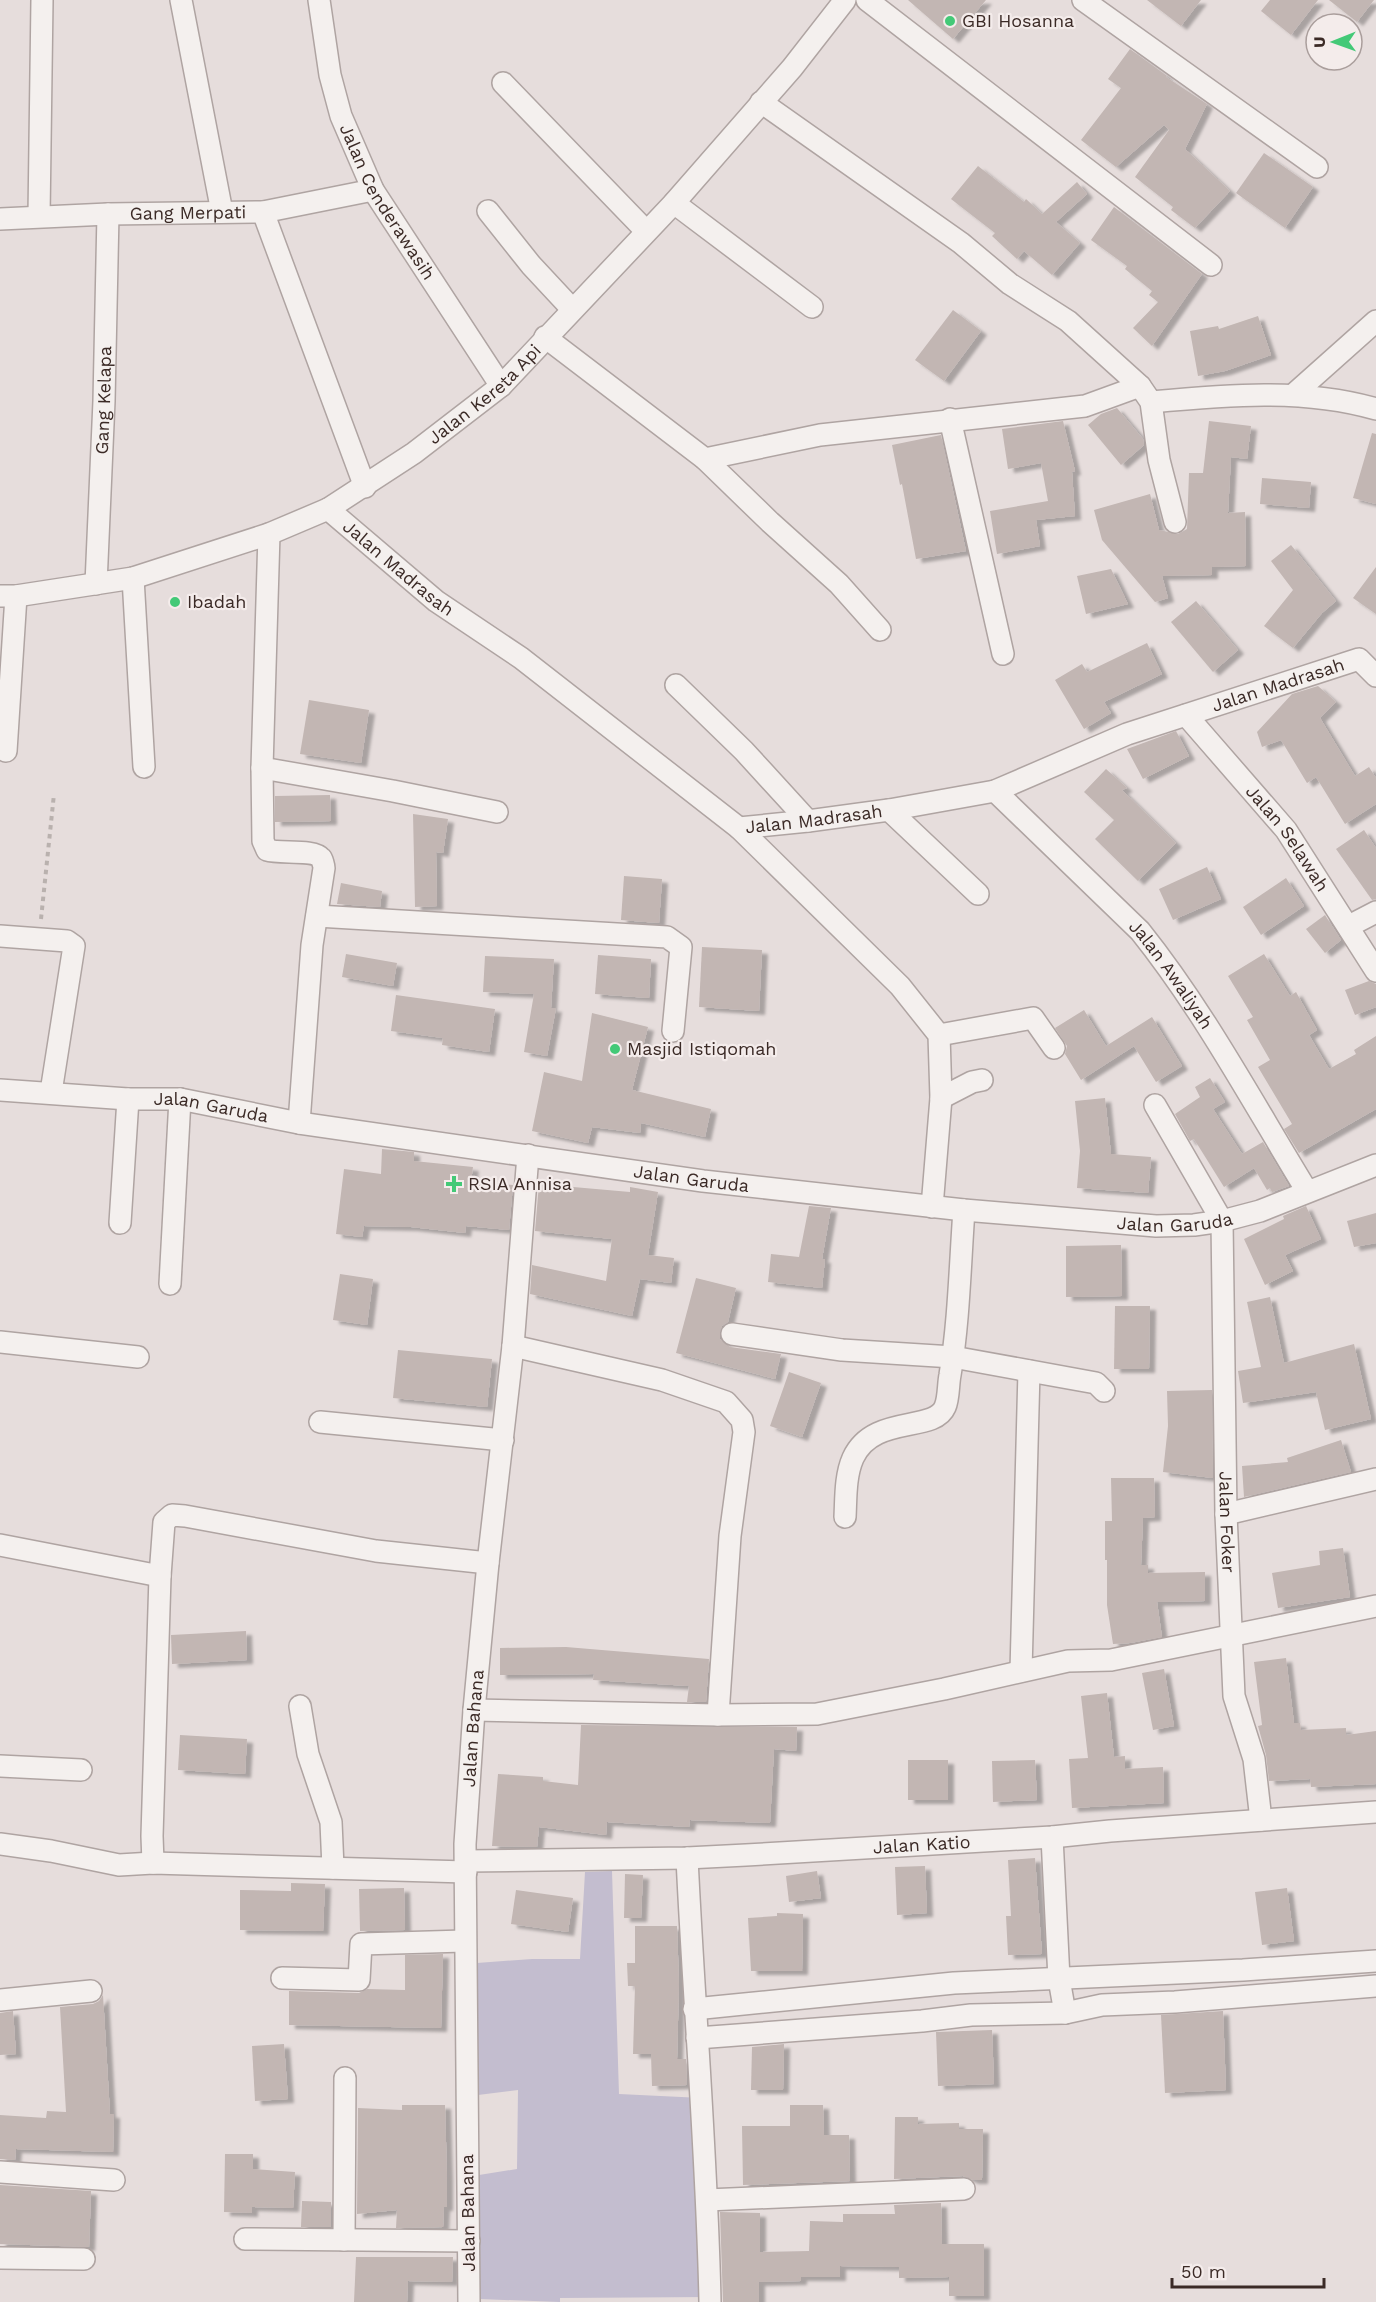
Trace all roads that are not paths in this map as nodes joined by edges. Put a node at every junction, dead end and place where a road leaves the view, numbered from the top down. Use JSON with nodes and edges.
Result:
{"nodes":[{"id":1,"x":42,"y":0,"type":"edge"},
{"id":2,"x":181,"y":0,"type":"edge"},
{"id":3,"x":319,"y":0,"type":"edge"},
{"id":4,"x":845,"y":0,"type":"edge"},
{"id":5,"x":867,"y":0,"type":"edge"},
{"id":6,"x":1083,"y":0,"type":"edge"},
{"id":7,"x":503,"y":83,"type":"dead end"},
{"id":8,"x":761,"y":102,"type":"junction"},
{"id":9,"x":1317,"y":167,"type":"dead end"},
{"id":10,"x":373,"y":190,"type":"junction"},
{"id":11,"x":674,"y":203,"type":"junction"},
{"id":12,"x":488,"y":211,"type":"dead end"},
{"id":13,"x":263,"y":212,"type":"junction"},
{"id":14,"x":222,"y":213,"type":"junction"},
{"id":15,"x":108,"y":214,"type":"junction"},
{"id":16,"x":39,"y":216,"type":"junction"},
{"id":17,"x":0,"y":219,"type":"edge"},
{"id":18,"x":646,"y":231,"type":"junction"},
{"id":19,"x":1211,"y":265,"type":"dead end"},
{"id":20,"x":812,"y":307,"type":"dead end"},
{"id":21,"x":572,"y":309,"type":"junction"},
{"id":22,"x":1376,"y":321,"type":"edge"},
{"id":23,"x":545,"y":338,"type":"junction"},
{"id":24,"x":501,"y":386,"type":"junction"},
{"id":25,"x":1145,"y":394,"type":"junction"},
{"id":26,"x":1293,"y":395,"type":"junction"},
{"id":27,"x":1376,"y":409,"type":"edge"},
{"id":28,"x":950,"y":419,"type":"junction"},
{"id":29,"x":705,"y":459,"type":"junction"},
{"id":30,"x":365,"y":487,"type":"junction"},
{"id":31,"x":328,"y":509,"type":"junction"},
{"id":32,"x":1175,"y":522,"type":"dead end"},
{"id":33,"x":269,"y":534,"type":"junction"},
{"id":34,"x":133,"y":578,"type":"junction"},
{"id":35,"x":96,"y":584,"type":"junction"},
{"id":36,"x":8,"y":596,"type":"edge"},
{"id":37,"x":880,"y":630,"type":"dead end"},
{"id":38,"x":1003,"y":654,"type":"dead end"},
{"id":39,"x":1367,"y":656,"type":"edge"},
{"id":40,"x":1376,"y":676,"type":"edge"},
{"id":41,"x":676,"y":685,"type":"dead end"},
{"id":42,"x":1186,"y":715,"type":"junction"},
{"id":43,"x":6,"y":751,"type":"dead end"},
{"id":44,"x":144,"y":767,"type":"dead end"},
{"id":45,"x":262,"y":768,"type":"junction"},
{"id":46,"x":995,"y":791,"type":"junction"},
{"id":47,"x":889,"y":810,"type":"junction"},
{"id":48,"x":497,"y":812,"type":"dead end"},
{"id":49,"x":808,"y":821,"type":"junction"},
{"id":50,"x":739,"y":828,"type":"junction"},
{"id":51,"x":978,"y":894,"type":"dead end"},
{"id":52,"x":1376,"y":912,"type":"edge"},
{"id":53,"x":317,"y":916,"type":"junction"},
{"id":54,"x":1349,"y":926,"type":"junction"},
{"id":55,"x":0,"y":936,"type":"edge"},
{"id":56,"x":1376,"y":971,"type":"edge"},
{"id":57,"x":673,"y":1031,"type":"dead end"},
{"id":58,"x":939,"y":1035,"type":"junction"},
{"id":59,"x":1054,"y":1048,"type":"dead end"},
{"id":60,"x":982,"y":1080,"type":"dead end"},
{"id":61,"x":0,"y":1090,"type":"edge"},
{"id":62,"x":51,"y":1092,"type":"junction"},
{"id":63,"x":941,"y":1098,"type":"junction"},
{"id":64,"x":128,"y":1099,"type":"junction"},
{"id":65,"x":180,"y":1099,"type":"junction"},
{"id":66,"x":1155,"y":1104,"type":"dead end"},
{"id":67,"x":299,"y":1123,"type":"junction"},
{"id":68,"x":528,"y":1155,"type":"junction"},
{"id":69,"x":1376,"y":1165,"type":"edge"},
{"id":70,"x":1307,"y":1191,"type":"junction"},
{"id":71,"x":932,"y":1207,"type":"junction"},
{"id":72,"x":964,"y":1210,"type":"junction"},
{"id":73,"x":1222,"y":1221,"type":"junction"},
{"id":74,"x":120,"y":1222,"type":"dead end"},
{"id":75,"x":170,"y":1284,"type":"dead end"},
{"id":76,"x":732,"y":1334,"type":"dead end"},
{"id":77,"x":0,"y":1342,"type":"edge"},
{"id":78,"x":513,"y":1346,"type":"junction"},
{"id":79,"x":138,"y":1357,"type":"dead end"},
{"id":80,"x":953,"y":1357,"type":"junction"},
{"id":81,"x":1029,"y":1371,"type":"junction"},
{"id":82,"x":1104,"y":1391,"type":"dead end"},
{"id":83,"x":320,"y":1422,"type":"dead end"},
{"id":84,"x":503,"y":1440,"type":"junction"},
{"id":85,"x":1376,"y":1479,"type":"edge"},
{"id":86,"x":1226,"y":1514,"type":"junction"},
{"id":87,"x":845,"y":1517,"type":"dead end"},
{"id":88,"x":0,"y":1545,"type":"edge"},
{"id":89,"x":488,"y":1563,"type":"junction"},
{"id":90,"x":160,"y":1576,"type":"junction"},
{"id":91,"x":1376,"y":1606,"type":"edge"},
{"id":92,"x":1231,"y":1636,"type":"junction"},
{"id":93,"x":1021,"y":1671,"type":"junction"},
{"id":94,"x":300,"y":1706,"type":"dead end"},
{"id":95,"x":474,"y":1710,"type":"junction"},
{"id":96,"x":718,"y":1714,"type":"junction"},
{"id":97,"x":0,"y":1766,"type":"edge"},
{"id":98,"x":81,"y":1770,"type":"dead end"},
{"id":99,"x":1376,"y":1812,"type":"edge"},
{"id":100,"x":1261,"y":1820,"type":"junction"},
{"id":101,"x":1052,"y":1837,"type":"junction"},
{"id":102,"x":0,"y":1844,"type":"edge"},
{"id":103,"x":687,"y":1858,"type":"junction"},
{"id":104,"x":153,"y":1863,"type":"junction"},
{"id":105,"x":466,"y":1866,"type":"junction"},
{"id":106,"x":333,"y":1868,"type":"junction"},
{"id":107,"x":464,"y":1941,"type":"junction"},
{"id":108,"x":1376,"y":1961,"type":"edge"},
{"id":109,"x":1290,"y":1967,"type":"junction"},
{"id":110,"x":282,"y":1978,"type":"dead end"},
{"id":111,"x":1059,"y":1979,"type":"junction"},
{"id":112,"x":1376,"y":1986,"type":"edge"},
{"id":113,"x":92,"y":1991,"type":"dead end"},
{"id":114,"x":871,"y":1992,"type":"junction"},
{"id":115,"x":1291,"y":1994,"type":"junction"},
{"id":116,"x":0,"y":2000,"type":"edge"},
{"id":117,"x":694,"y":2009,"type":"junction"},
{"id":118,"x":1065,"y":2013,"type":"junction"},
{"id":119,"x":877,"y":2025,"type":"junction"},
{"id":120,"x":697,"y":2038,"type":"junction"},
{"id":121,"x":345,"y":2078,"type":"dead end"},
{"id":122,"x":0,"y":2172,"type":"edge"},
{"id":123,"x":114,"y":2180,"type":"dead end"},
{"id":124,"x":964,"y":2189,"type":"dead end"},
{"id":125,"x":707,"y":2200,"type":"junction"},
{"id":126,"x":244,"y":2239,"type":"dead end"},
{"id":127,"x":344,"y":2240,"type":"junction"},
{"id":128,"x":469,"y":2241,"type":"junction"},
{"id":129,"x":0,"y":2258,"type":"edge"},
{"id":130,"x":84,"y":2259,"type":"dead end"},
{"id":131,"x":469,"y":2302,"type":"edge"},
{"id":132,"x":710,"y":2302,"type":"edge"}],
"edges":[{"from":1,"to":16,"type":"street"},
{"from":2,"to":14,"type":"street"},
{"from":3,"to":10,"type":"street","name":"Jalan Cenderawasih"},
{"from":4,"to":8,"type":"street","name":"Jalan Kereta Api"},
{"from":5,"to":19,"type":"street"},
{"from":6,"to":9,"type":"street"},
{"from":7,"to":18,"type":"street"},
{"from":8,"to":11,"type":"street","name":"Jalan Kereta Api"},
{"from":8,"to":25,"type":"street"},
{"from":10,"to":13,"type":"street","name":"Gang Merpati"},
{"from":10,"to":24,"type":"street","name":"Jalan Cenderawasih"},
{"from":11,"to":18,"type":"street","name":"Jalan Kereta Api"},
{"from":11,"to":20,"type":"street"},
{"from":12,"to":21,"type":"street"},
{"from":13,"to":14,"type":"street","name":"Gang Merpati"},
{"from":13,"to":30,"type":"street"},
{"from":14,"to":15,"type":"street","name":"Gang Merpati"},
{"from":15,"to":16,"type":"street","name":"Gang Merpati"},
{"from":15,"to":35,"type":"street","name":"Gang Kelapa"},
{"from":16,"to":17,"type":"street","name":"Gang Merpati"},
{"from":18,"to":21,"type":"street","name":"Jalan Kereta Api"},
{"from":21,"to":23,"type":"street","name":"Jalan Kereta Api"},
{"from":22,"to":26,"type":"street"},
{"from":23,"to":24,"type":"street","name":"Jalan Kereta Api"},
{"from":23,"to":29,"type":"street"},
{"from":24,"to":30,"type":"street","name":"Jalan Kereta Api"},
{"from":25,"to":26,"type":"street"},
{"from":25,"to":28,"type":"street"},
{"from":25,"to":32,"type":"street"},
{"from":26,"to":27,"type":"street"},
{"from":28,"to":29,"type":"street"},
{"from":28,"to":38,"type":"street"},
{"from":29,"to":37,"type":"street"},
{"from":30,"to":31,"type":"street","name":"Jalan Kereta Api"},
{"from":31,"to":33,"type":"street","name":"Jalan Kereta Api"},
{"from":31,"to":50,"type":"street","name":"Jalan Madrasah"},
{"from":33,"to":34,"type":"street","name":"Jalan Kereta Api"},
{"from":33,"to":45,"type":"street"},
{"from":34,"to":35,"type":"street","name":"Jalan Kereta Api"},
{"from":34,"to":44,"type":"street"},
{"from":35,"to":36,"type":"street","name":"Jalan Kereta Api"},
{"from":36,"to":43,"type":"street"},
{"from":39,"to":40,"type":"street","name":"Jalan Madrasah"},
{"from":39,"to":42,"type":"street","name":"Jalan Madrasah"},
{"from":41,"to":49,"type":"street"},
{"from":42,"to":46,"type":"street","name":"Jalan Madrasah"},
{"from":42,"to":54,"type":"street","name":"Jalan Selawah"},
{"from":45,"to":48,"type":"street"},
{"from":45,"to":53,"type":"street"},
{"from":46,"to":47,"type":"street","name":"Jalan Madrasah"},
{"from":46,"to":70,"type":"street","name":"Jalan Awaliyah"},
{"from":47,"to":49,"type":"street","name":"Jalan Madrasah"},
{"from":47,"to":51,"type":"street"},
{"from":49,"to":50,"type":"street","name":"Jalan Madrasah"},
{"from":50,"to":58,"type":"street"},
{"from":52,"to":54,"type":"street"},
{"from":53,"to":57,"type":"street"},
{"from":53,"to":67,"type":"street"},
{"from":54,"to":56,"type":"street","name":"Jalan Selawah"},
{"from":55,"to":62,"type":"street"},
{"from":58,"to":59,"type":"street"},
{"from":58,"to":63,"type":"street"},
{"from":60,"to":63,"type":"street"},
{"from":61,"to":62,"type":"street","name":"Jalan Garuda"},
{"from":62,"to":64,"type":"street","name":"Jalan Garuda"},
{"from":63,"to":71,"type":"street"},
{"from":64,"to":65,"type":"street","name":"Jalan Garuda"},
{"from":64,"to":74,"type":"street"},
{"from":65,"to":67,"type":"street","name":"Jalan Garuda"},
{"from":65,"to":75,"type":"street"},
{"from":66,"to":73,"type":"street"},
{"from":67,"to":68,"type":"street","name":"Jalan Garuda"},
{"from":68,"to":71,"type":"street","name":"Jalan Garuda"},
{"from":68,"to":78,"type":"street","name":"Jalan Bahana"},
{"from":69,"to":70,"type":"street","name":"Jalan Garuda"},
{"from":70,"to":73,"type":"street","name":"Jalan Garuda"},
{"from":71,"to":72,"type":"street","name":"Jalan Garuda"},
{"from":72,"to":73,"type":"street","name":"Jalan Garuda"},
{"from":72,"to":80,"type":"street"},
{"from":73,"to":86,"type":"street","name":"Jalan Foker"},
{"from":76,"to":80,"type":"street"},
{"from":77,"to":79,"type":"street"},
{"from":78,"to":84,"type":"street","name":"Jalan Bahana"},
{"from":78,"to":96,"type":"street"},
{"from":80,"to":81,"type":"street"},
{"from":80,"to":87,"type":"street"},
{"from":81,"to":82,"type":"street"},
{"from":81,"to":93,"type":"street"},
{"from":83,"to":84,"type":"street"},
{"from":84,"to":89,"type":"street","name":"Jalan Bahana"},
{"from":85,"to":86,"type":"street"},
{"from":86,"to":92,"type":"street","name":"Jalan Foker"},
{"from":88,"to":90,"type":"street"},
{"from":89,"to":90,"type":"street"},
{"from":89,"to":95,"type":"street","name":"Jalan Bahana"},
{"from":90,"to":104,"type":"street"},
{"from":91,"to":92,"type":"street"},
{"from":92,"to":93,"type":"street"},
{"from":92,"to":100,"type":"street","name":"Jalan Foker"},
{"from":93,"to":96,"type":"street"},
{"from":94,"to":106,"type":"street"},
{"from":95,"to":96,"type":"street"},
{"from":95,"to":105,"type":"street","name":"Jalan Bahana"},
{"from":97,"to":98,"type":"street"},
{"from":99,"to":100,"type":"street","name":"Jalan Katio"},
{"from":100,"to":101,"type":"street","name":"Jalan Katio"},
{"from":101,"to":103,"type":"street","name":"Jalan Katio"},
{"from":101,"to":111,"type":"street"},
{"from":102,"to":104,"type":"street","name":"Jalan Katio"},
{"from":103,"to":105,"type":"street","name":"Jalan Katio"},
{"from":103,"to":117,"type":"street"},
{"from":104,"to":106,"type":"street","name":"Jalan Katio"},
{"from":105,"to":106,"type":"street","name":"Jalan Katio"},
{"from":105,"to":107,"type":"street","name":"Jalan Bahana"},
{"from":107,"to":110,"type":"street"},
{"from":107,"to":128,"type":"street","name":"Jalan Bahana"},
{"from":108,"to":109,"type":"street"},
{"from":109,"to":111,"type":"street"},
{"from":109,"to":115,"type":"street"},
{"from":111,"to":114,"type":"street"},
{"from":111,"to":118,"type":"street"},
{"from":112,"to":115,"type":"street"},
{"from":113,"to":116,"type":"street"},
{"from":114,"to":117,"type":"street"},
{"from":114,"to":119,"type":"street"},
{"from":115,"to":118,"type":"street"},
{"from":117,"to":120,"type":"street"},
{"from":118,"to":119,"type":"street"},
{"from":119,"to":120,"type":"street"},
{"from":120,"to":125,"type":"street"},
{"from":121,"to":127,"type":"street"},
{"from":122,"to":123,"type":"street"},
{"from":124,"to":125,"type":"street"},
{"from":125,"to":132,"type":"street"},
{"from":126,"to":127,"type":"street"},
{"from":127,"to":128,"type":"street"},
{"from":128,"to":131,"type":"street","name":"Jalan Bahana"},
{"from":129,"to":130,"type":"street"}]}
